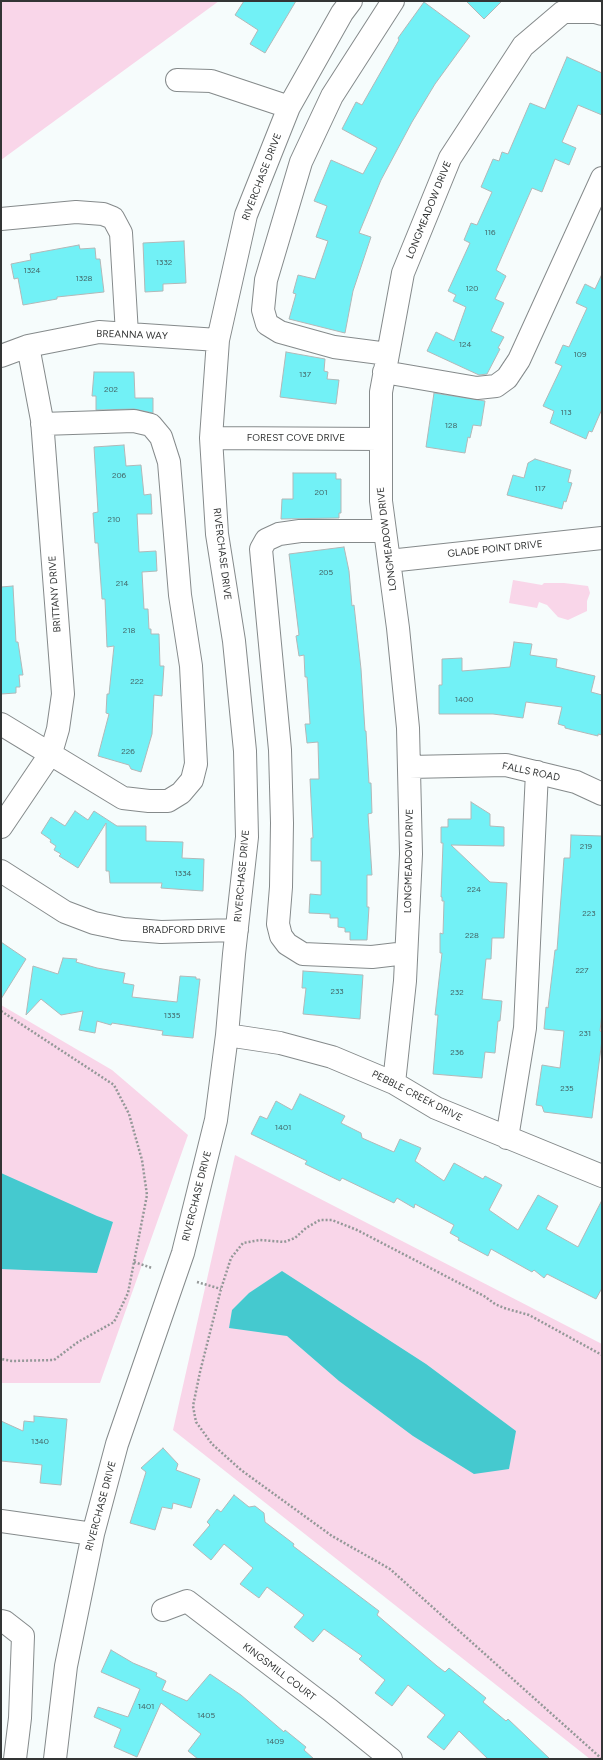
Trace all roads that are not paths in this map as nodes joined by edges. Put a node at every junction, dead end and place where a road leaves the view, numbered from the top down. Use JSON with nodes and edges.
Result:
{"nodes":[{"id":1,"x":351,"y":1,"type":"edge"},
{"id":2,"x":393,"y":1,"type":"edge"},
{"id":3,"x":591,"y":9,"type":"edge"},
{"id":4,"x":177,"y":80,"type":"dead end"},
{"id":5,"x":289,"y":107,"type":"junction"},
{"id":6,"x":602,"y":178,"type":"edge"},
{"id":7,"x":1,"y":219,"type":"edge"},
{"id":8,"x":127,"y":334,"type":"junction"},
{"id":9,"x":218,"y":340,"type":"junction"},
{"id":10,"x":28,"y":346,"type":"junction"},
{"id":11,"x":1,"y":356,"type":"edge"},
{"id":12,"x":386,"y":363,"type":"junction"},
{"id":13,"x":42,"y":424,"type":"junction"},
{"id":14,"x":211,"y":438,"type":"junction"},
{"id":15,"x":380,"y":439,"type":"junction"},
{"id":16,"x":385,"y":531,"type":"junction"},
{"id":17,"x":602,"y":538,"type":"edge"},
{"id":18,"x":389,"y":561,"type":"junction"},
{"id":19,"x":1,"y":724,"type":"edge"},
{"id":20,"x":51,"y":753,"type":"junction"},
{"id":21,"x":409,"y":767,"type":"junction"},
{"id":22,"x":537,"y":772,"type":"junction"},
{"id":23,"x":602,"y":794,"type":"edge"},
{"id":24,"x":1,"y":827,"type":"edge"},
{"id":25,"x":1,"y":871,"type":"edge"},
{"id":26,"x":237,"y":930,"type":"junction"},
{"id":27,"x":406,"y":953,"type":"junction"},
{"id":28,"x":227,"y":1035,"type":"junction"},
{"id":29,"x":394,"y":1083,"type":"junction"},
{"id":30,"x":507,"y":1138,"type":"junction"},
{"id":31,"x":602,"y":1176,"type":"edge"},
{"id":32,"x":1,"y":1521,"type":"edge"},
{"id":33,"x":93,"y":1534,"type":"junction"},
{"id":34,"x":163,"y":1610,"type":"dead end"},
{"id":35,"x":1,"y":1621,"type":"edge"},
{"id":36,"x":15,"y":1759,"type":"edge"},
{"id":37,"x":55,"y":1759,"type":"edge"},
{"id":38,"x":391,"y":1759,"type":"edge"}],
"edges":[{"from":1,"to":5,"type":"street","name":"RIVERCHASE DRIVE"},
{"from":2,"to":12,"type":"street"},
{"from":3,"to":12,"type":"street","name":"LONGMEADOW DRIVE"},
{"from":4,"to":5,"type":"street"},
{"from":5,"to":9,"type":"street","name":"RIVERCHASE DRIVE"},
{"from":6,"to":12,"type":"street"},
{"from":7,"to":8,"type":"street"},
{"from":8,"to":9,"type":"street","name":"BREANNA WAY"},
{"from":8,"to":10,"type":"street","name":"BREANNA WAY"},
{"from":9,"to":14,"type":"street","name":"RIVERCHASE DRIVE"},
{"from":10,"to":11,"type":"street","name":"BREANNA WAY"},
{"from":10,"to":13,"type":"street","name":"BRITTANY DRIVE"},
{"from":12,"to":15,"type":"street","name":"LONGMEADOW DRIVE"},
{"from":13,"to":20,"type":"street","name":"BRITTANY DRIVE"},
{"from":13,"to":20,"type":"street"},
{"from":14,"to":15,"type":"street","name":"FOREST COVE DRIVE"},
{"from":14,"to":26,"type":"street","name":"RIVERCHASE DRIVE"},
{"from":15,"to":16,"type":"street","name":"LONGMEADOW DRIVE"},
{"from":16,"to":18,"type":"street","name":"LONGMEADOW DRIVE"},
{"from":16,"to":27,"type":"street"},
{"from":17,"to":18,"type":"street","name":"GLADE POINT DRIVE"},
{"from":18,"to":21,"type":"street","name":"LONGMEADOW DRIVE"},
{"from":19,"to":20,"type":"street"},
{"from":20,"to":24,"type":"street","name":"BRITTANY DRIVE"},
{"from":21,"to":22,"type":"street","name":"FALLS ROAD"},
{"from":21,"to":27,"type":"street","name":"LONGMEADOW DRIVE"},
{"from":22,"to":23,"type":"street","name":"FALLS ROAD"},
{"from":22,"to":30,"type":"street"},
{"from":25,"to":26,"type":"street","name":"BRADFORD DRIVE"},
{"from":26,"to":28,"type":"street","name":"RIVERCHASE DRIVE"},
{"from":27,"to":29,"type":"street","name":"LONGMEADOW DRIVE"},
{"from":28,"to":29,"type":"street","name":"PEBBLE CREEK DRIVE"},
{"from":28,"to":33,"type":"street","name":"RIVERCHASE DRIVE"},
{"from":29,"to":30,"type":"street","name":"PEBBLE CREEK DRIVE"},
{"from":30,"to":31,"type":"street","name":"PEBBLE CREEK DRIVE"},
{"from":32,"to":33,"type":"street"},
{"from":33,"to":37,"type":"street","name":"RIVERCHASE DRIVE"},
{"from":34,"to":38,"type":"street","name":"KINGSMILL COURT"},
{"from":35,"to":36,"type":"street"}]}
